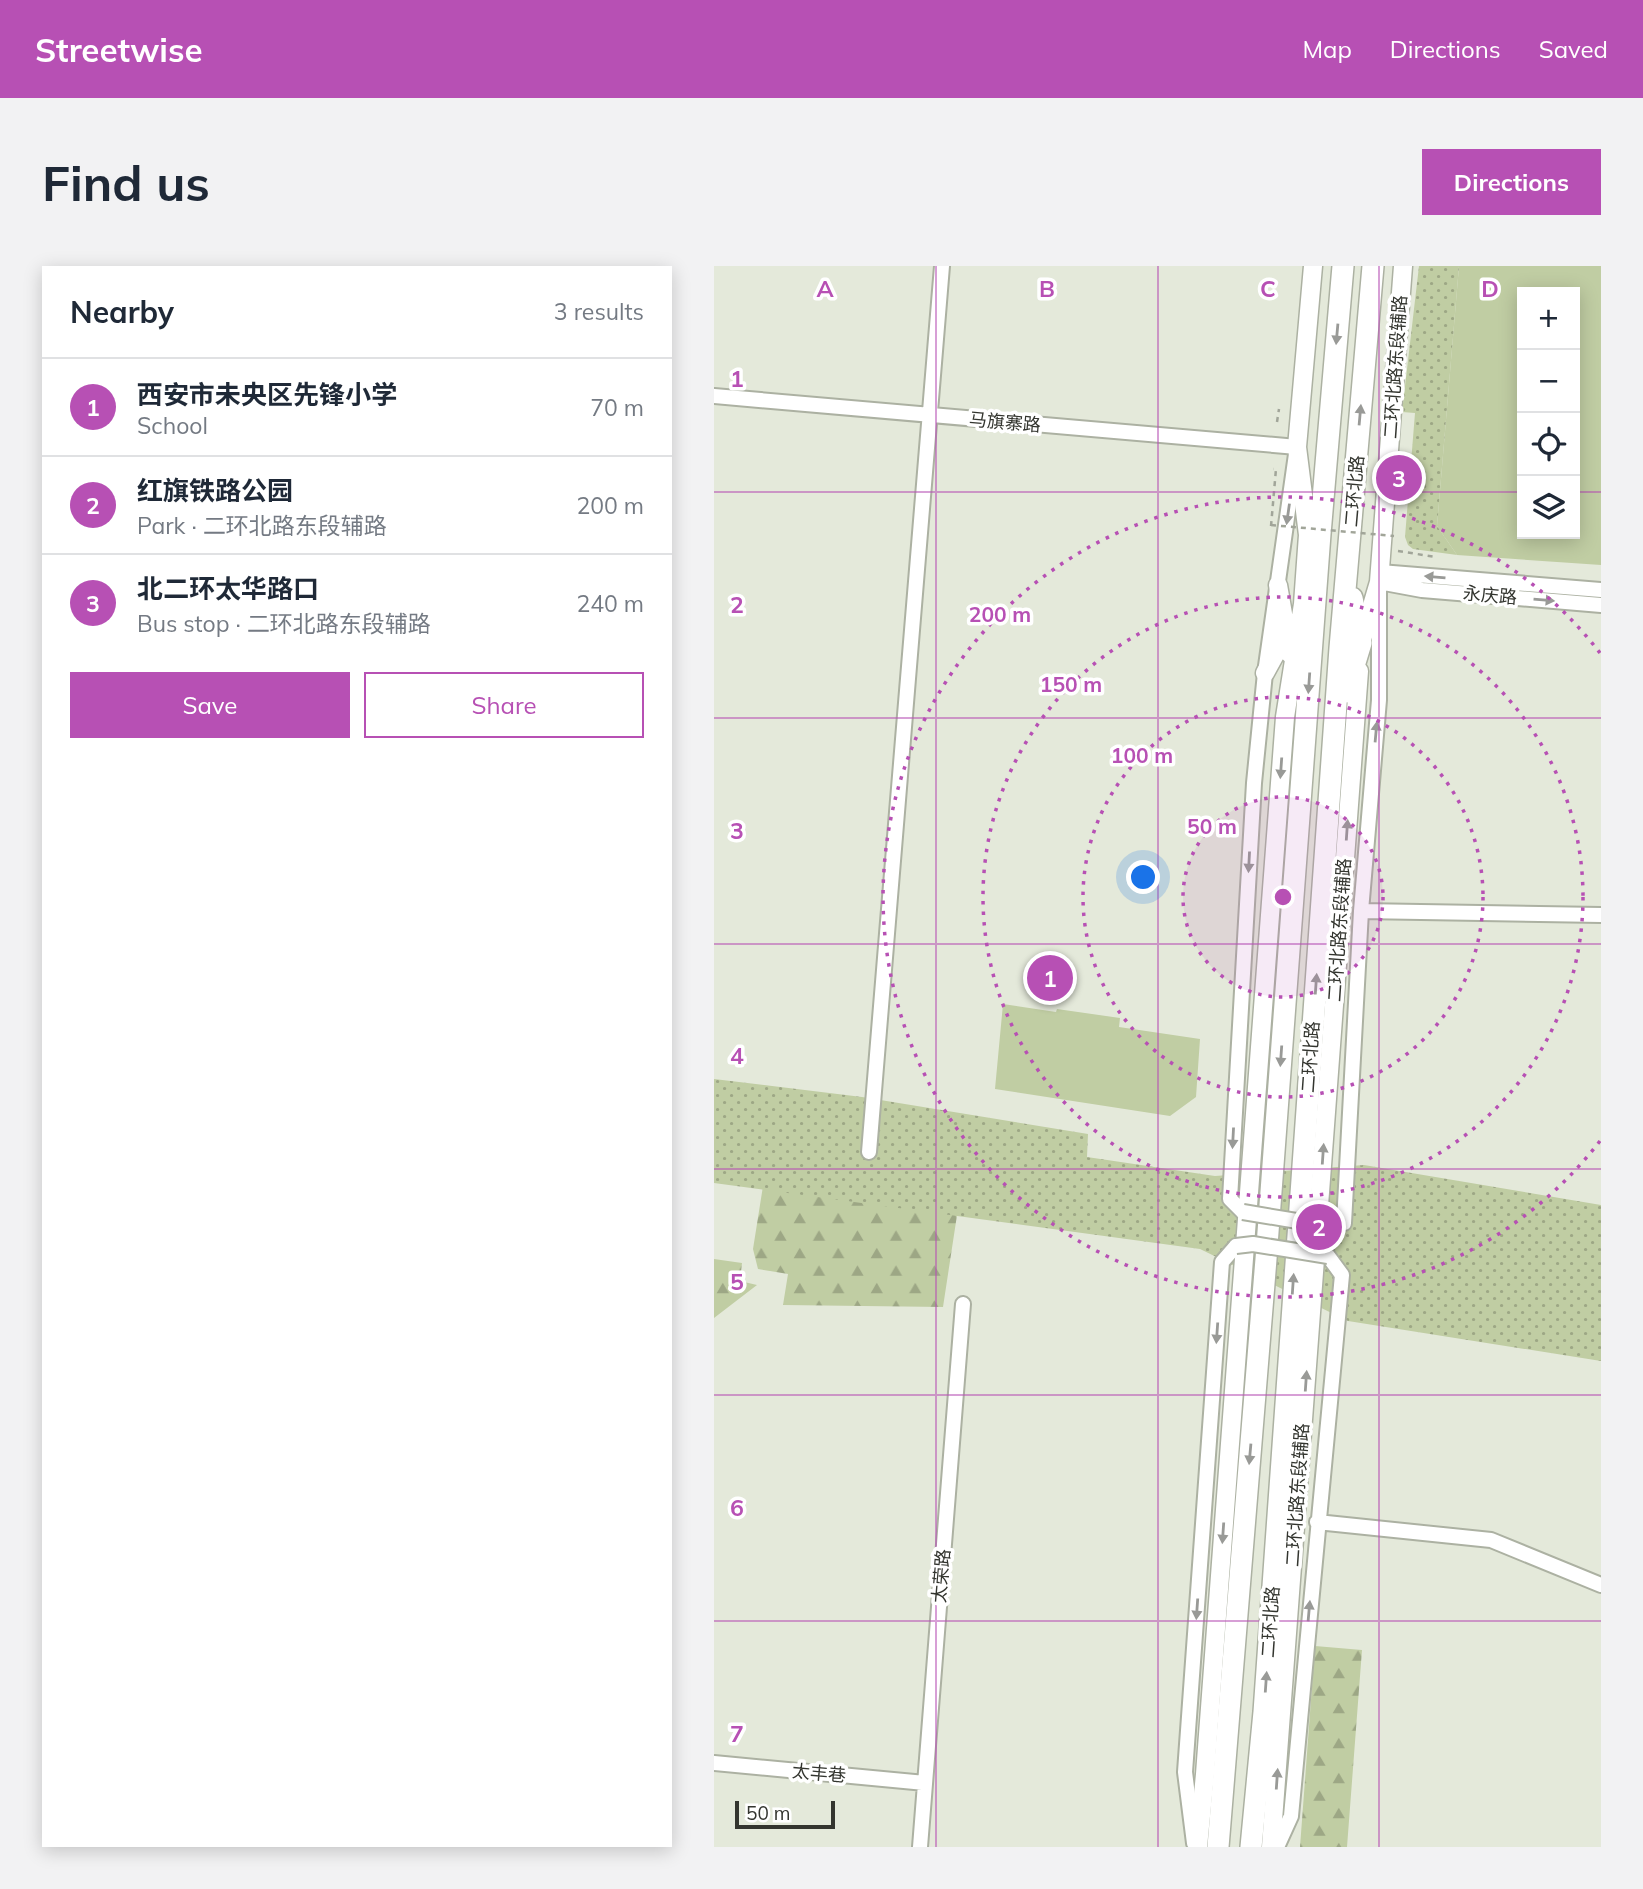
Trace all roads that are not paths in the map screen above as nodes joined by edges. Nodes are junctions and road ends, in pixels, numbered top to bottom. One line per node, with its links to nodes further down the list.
1 (942, 266): 7 (street)
2 (1313, 266): 8 (main road)
3 (1343, 266): 10 (highway, 二环北路, one-way to 10)
4 (1373, 266): 11 (highway, 二环北路, one-way to 4)
5 (1403, 266): 12 (main road, 二环北路东段辅路)
6 (714, 396): 7 (street, 马旗寨路)
7 (929, 415): 8 (street, 马旗寨路); 24 (street)
8 (1297, 447): 9 (main road); 13 (street, one-way to 13)
9 (1308, 535): 10 (highway); 15 (main road)
10 (1318, 569): 15 (highway); 32 (highway, 二环北路, one-way to 32)
11 (1347, 569): 18 (highway); 21 (highway, 二环北路)
12 (1379, 577): 14 (street, 永庆路, one-way to 12); 16 (street, 永庆路, one-way to 16); 18 (main road, 二环北路东段辅路); 22 (street, one-way to 12)
13 (1278, 584): 17 (main road); 20 (street)
14 (1601, 590)
15 (1303, 604): 17 (main road); 19 (main road)
16 (1601, 605)
17 (1286, 634): 19 (main road); 20 (main road)
18 (1361, 643): 21 (highway); 34 (main road, 二环北路东段辅路, one-way to 18)
19 (1292, 670): 31 (main road, one-way to 31)
20 (1265, 673): 22 (street, one-way to 22, bridge)
21 (1334, 731): 33 (highway, 二环北路, one-way to 21)
22 (1361, 911): 23 (street)
23 (1601, 915)
24 (869, 1152)
25 (963, 1304): 29 (street, 太荣路)
26 (1317, 1522): 27 (street); 31 (street, one-way to 31, bridge); 35 (street, one-way to 26)
27 (1601, 1585)
28 (714, 1763): 29 (street, 太丰巷)
29 (925, 1783): 30 (street, 太荣路)
30 (920, 1847)
31 (1196, 1847)
32 (1218, 1847)
33 (1251, 1847)
34 (1270, 1847)
35 (1277, 1847)

